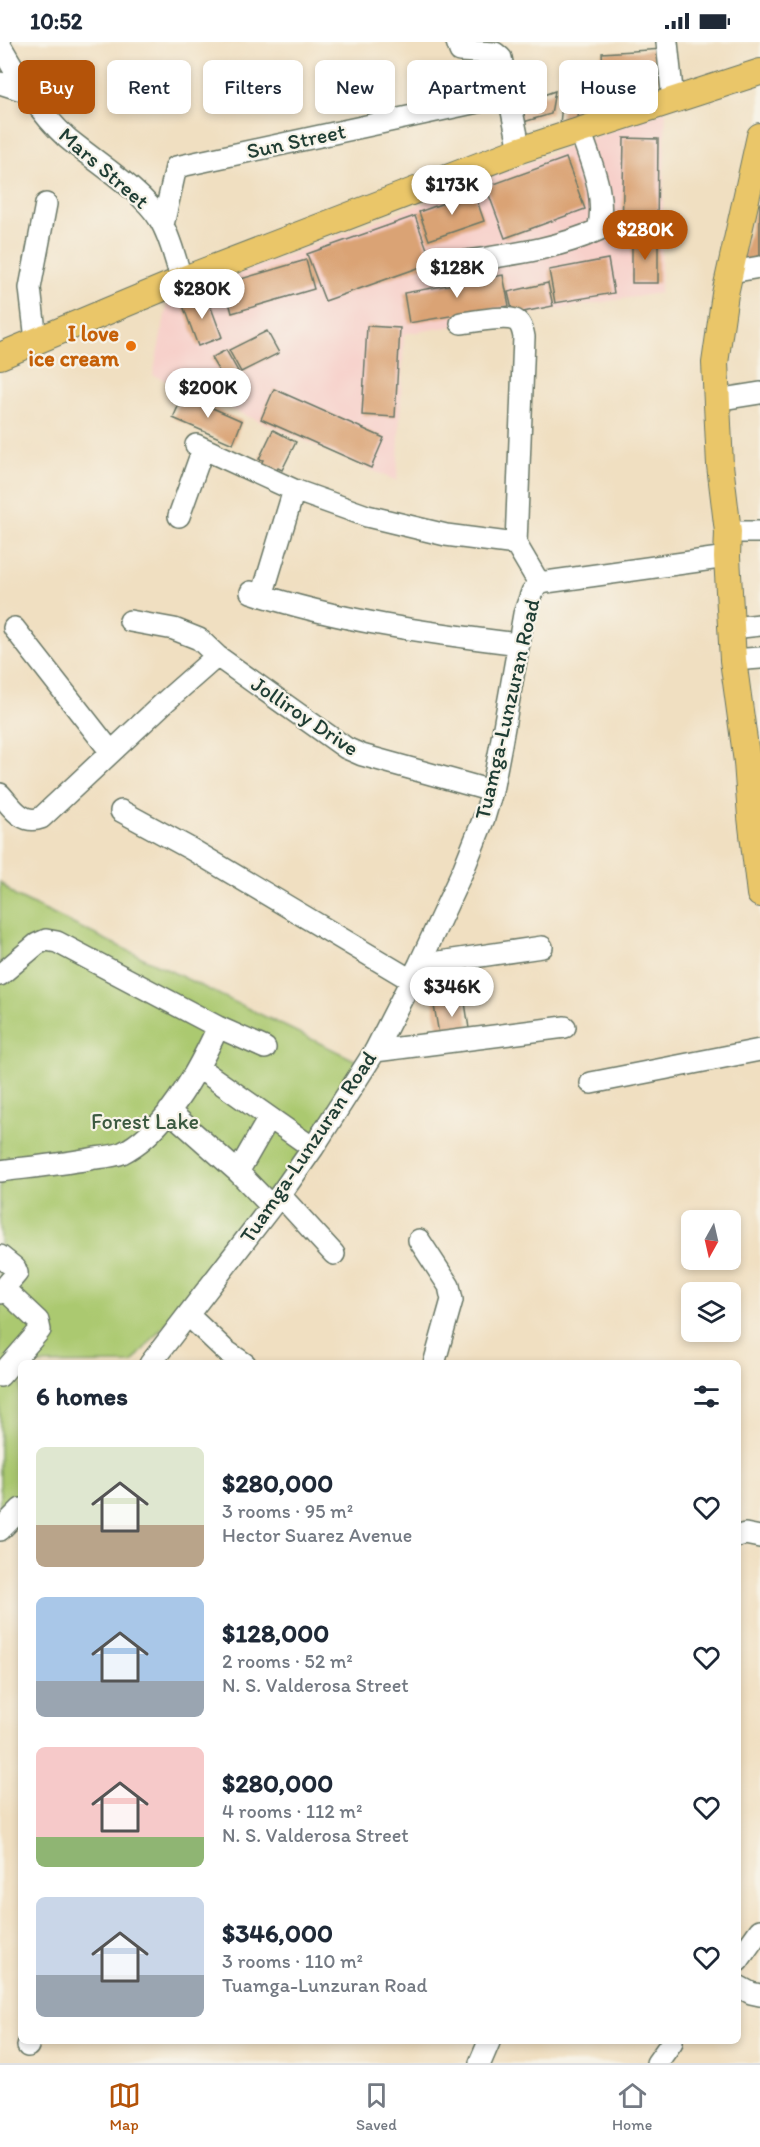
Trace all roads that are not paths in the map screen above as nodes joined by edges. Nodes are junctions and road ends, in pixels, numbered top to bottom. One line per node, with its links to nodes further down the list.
1 (457, 42): 4 (street)
2 (667, 42): 9 (street)
3 (0, 45): 6 (street, Mars Street)
4 (501, 60)
5 (760, 72): 9 (main road)
6 (18, 75)
7 (0, 83): 8 (street)
8 (18, 89)
9 (674, 100): 13 (main road)
10 (47, 114): 17 (street, Mars Street)
11 (422, 114): 17 (street, Sun Street)
12 (513, 114): 15 (street)
13 (580, 130): 15 (main road); 18 (street)
14 (760, 136): 20 (main road)
15 (520, 150): 21 (main road)
16 (46, 204): 23 (street)
17 (164, 228): 21 (street)
18 (460, 262)
19 (760, 267): 20 (street)
20 (731, 272): 26 (main road)
21 (182, 280): 23 (main road)
22 (461, 323): 30 (street)
23 (36, 340): 24 (main road)
24 (0, 356)
25 (760, 393): 26 (street)
26 (716, 400): 31 (main road)
27 (294, 490): 28 (street); 30 (street); 37 (street)
28 (178, 516)
29 (760, 532): 31 (street, Tuamga-Lunzuran Road)
30 (516, 544): 32 (street)
31 (728, 544): 32 (street, Tuamga-Lunzuran Road); 36 (main road)
32 (539, 583): 37 (street, Tuamga-Lunzuran Road)
33 (130, 621): 38 (street, Jolliroy Drive)
34 (760, 625): 36 (street)
35 (14, 628): 41 (street)
36 (732, 628): 40 (main road)
37 (519, 644): 43 (street, Tuamga-Lunzuran Road)
38 (217, 656): 41 (street); 43 (street, Jolliroy Drive)
39 (760, 658): 40 (street)
40 (733, 660): 42 (main road)
41 (111, 752): 44 (street)
42 (754, 787): 46 (main road)
43 (492, 791): 48 (street, Tuamga-Lunzuran Road)
44 (0, 795)
45 (121, 812): 48 (street)
46 (760, 894)
47 (542, 947): 48 (street)
48 (415, 972): 54 (street, Tuamga-Lunzuran Road)
49 (0, 975): 51 (street)
50 (565, 1027): 54 (street)
51 (218, 1028): 52 (street); 55 (street)
52 (265, 1048)
53 (760, 1050): 56 (street)
54 (375, 1051): 59 (street, Tuamga-Lunzuran Road)
55 (199, 1068): 57 (street); 58 (street)
56 (591, 1083)
57 (169, 1112): 60 (street); 61 (street)
58 (269, 1118): 59 (street); 61 (street)
59 (313, 1148): 62 (street, Tuamga-Lunzuran Road)
60 (0, 1171)
61 (238, 1172): 62 (street)
62 (276, 1201): 64 (street); 67 (street, Tuamga-Lunzuran Road)
63 (419, 1240): 70 (street)
64 (334, 1254)
65 (0, 1256): 66 (street)
66 (2, 1291): 71 (street)
67 (188, 1315): 68 (street, Tuamga-Lunzuran Road); 69 (street)
68 (153, 1360)
69 (239, 1360)
70 (435, 1360)
71 (0, 1377)
72 (741, 1535): 73 (street)
73 (760, 1537)
74 (760, 1931): 75 (street)
75 (741, 1957)
76 (741, 1988): 77 (street)
77 (760, 1995)
78 (488, 2044): 79 (street)
79 (480, 2063)

